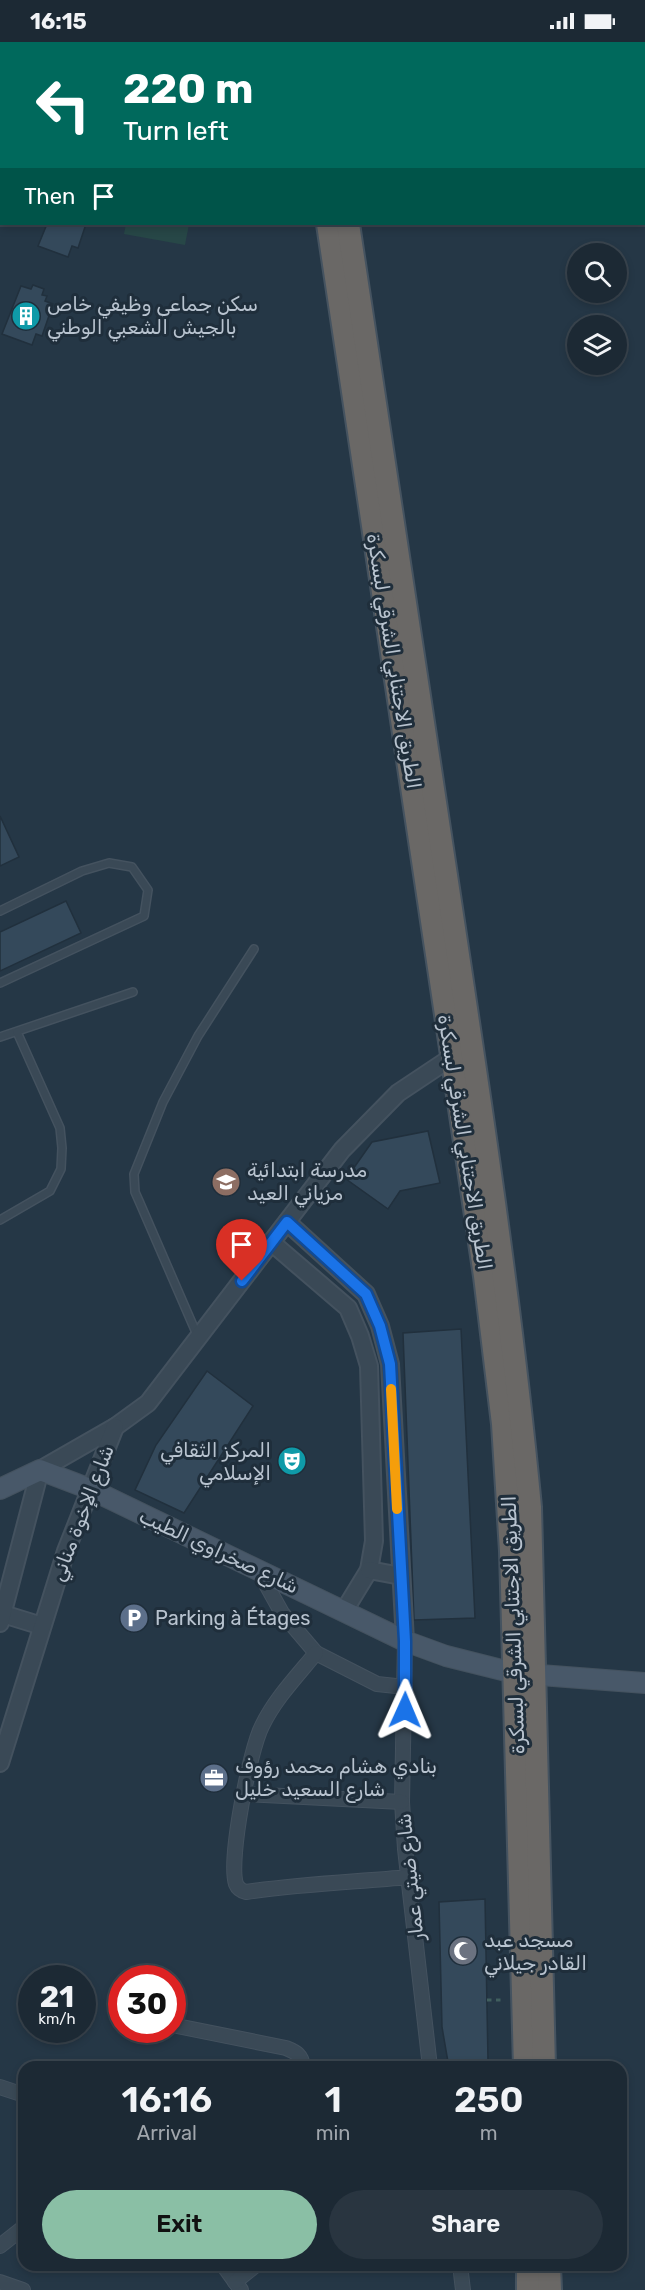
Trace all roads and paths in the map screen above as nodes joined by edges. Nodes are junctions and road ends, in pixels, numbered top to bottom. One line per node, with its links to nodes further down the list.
1 (328, 225): 9 (highway, الطريق الاجتنابي الشرقي لبسكرة)
2 (348, 225): 28 (highway, الطريق الاجتنابي الشرقي لبسكرة)
3 (0, 911): 5 (lane)
4 (254, 949): 13 (lane)
5 (0, 983)
6 (133, 992): 7 (lane)
7 (17, 1032): 8 (lane); 10 (lane)
8 (0, 1037)
9 (452, 1058): 11 (street); 28 (highway, الطريق الاجتنابي الشرقي لبسكرة)
10 (0, 1220)
11 (287, 1222): 12 (street); 14 (street, شارع ضيتي عمار)
12 (271, 1242): 13 (street); 15 (street)
13 (198, 1338): 16 (street)
14 (390, 1364): 15 (street); 22 (street, شارع ضيتي عمار)
15 (369, 1366): 21 (street)
16 (115, 1427): 17 (street, شارع الإخوة مناني); 19 (street, شارع الإخوة مناني)
17 (40, 1470): 18 (main road); 19 (main road, شارع صخراوي الطيب); 24 (street)
18 (0, 1489)
19 (90, 1490): 20 (main road, شارع صخراوي الطيب); 25 (street, شارع الإخوة مناني)
20 (257, 1568): 23 (main road, شارع صخراوي الطيب); 27 (street)
21 (369, 1569): 22 (street); 23 (street)
22 (401, 1576): 26 (street, شارع ضيتي عمار)
23 (344, 1611): 26 (main road, شارع صخراوي الطيب)
24 (1, 1618): 25 (street)
25 (42, 1626): 31 (street, شارع الإخوة مناني)
26 (405, 1641): 28 (main road, شارع صخراوي الطيب); 30 (street, شارع ضيتي عمار)
27 (316, 1653): 30 (street); 32 (street)
28 (524, 1675): 29 (main road, شارع صخراوي الطيب); 40 (highway, الطريق الاجتنابي الشرقي لبسكرة); 41 (highway, الطريق الاجتنابي الشرقي لبسكرة)
29 (645, 1683)
30 (405, 1688): 33 (street, شارع ضيتي عمار)
31 (0, 1763)
32 (244, 1794): 33 (street); 34 (street)
33 (402, 1802): 34 (street, شارع ضيتي عمار)
34 (409, 1877): 39 (street, شارع ضيتي عمار)
35 (487, 2000): 36 (path)
36 (509, 2000)
37 (186, 2028): 38 (street)
38 (302, 2061)
39 (429, 2061)
40 (525, 2061)
41 (544, 2061)
42 (0, 2087): 43 (street)
43 (18, 2094)
44 (18, 2232): 45 (street)
45 (0, 2246)
46 (227, 2271): 52 (street)
47 (251, 2271): 52 (street)
48 (461, 2271): 54 (street)
49 (528, 2271): 55 (highway)
50 (549, 2271): 56 (highway)
51 (0, 2282): 53 (street)
52 (238, 2286)
53 (23, 2290)
54 (463, 2290)
55 (528, 2290)
56 (550, 2290)

